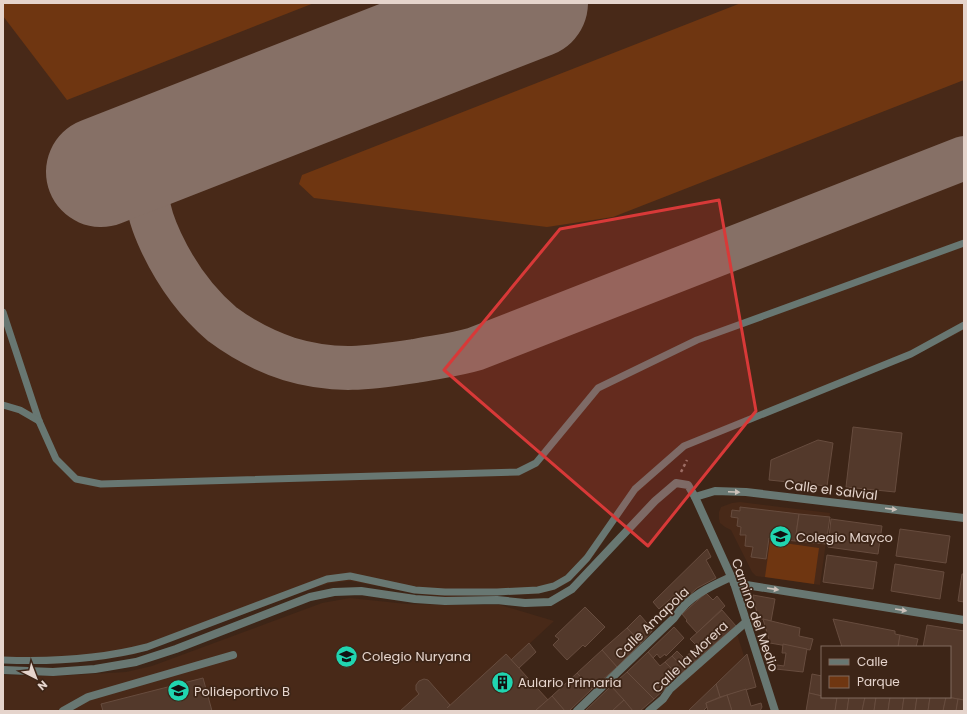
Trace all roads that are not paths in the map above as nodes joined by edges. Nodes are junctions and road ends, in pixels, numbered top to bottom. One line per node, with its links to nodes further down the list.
1 (964, 243): 5 (lane)
2 (3, 312): 5 (lane)
3 (964, 325): 12 (lane)
4 (3, 405): 5 (lane)
5 (39, 421)
6 (695, 497): 7 (street, Calle el Salvial, one-way to 7); 8 (street, Camino del Medio); 13 (street, Camino del Medio)
7 (964, 518)
8 (733, 580): 9 (street, one-way to 9); 10 (street, Camino del Medio); 16 (street, Calle Amapola)
9 (964, 620)
10 (746, 622): 14 (street, Camino del Medio); 17 (street, Calle la Morera)
11 (233, 655): 15 (street)
12 (3, 660)
13 (3, 670)
14 (774, 710)
15 (63, 711)
16 (577, 711)
17 (650, 711)

